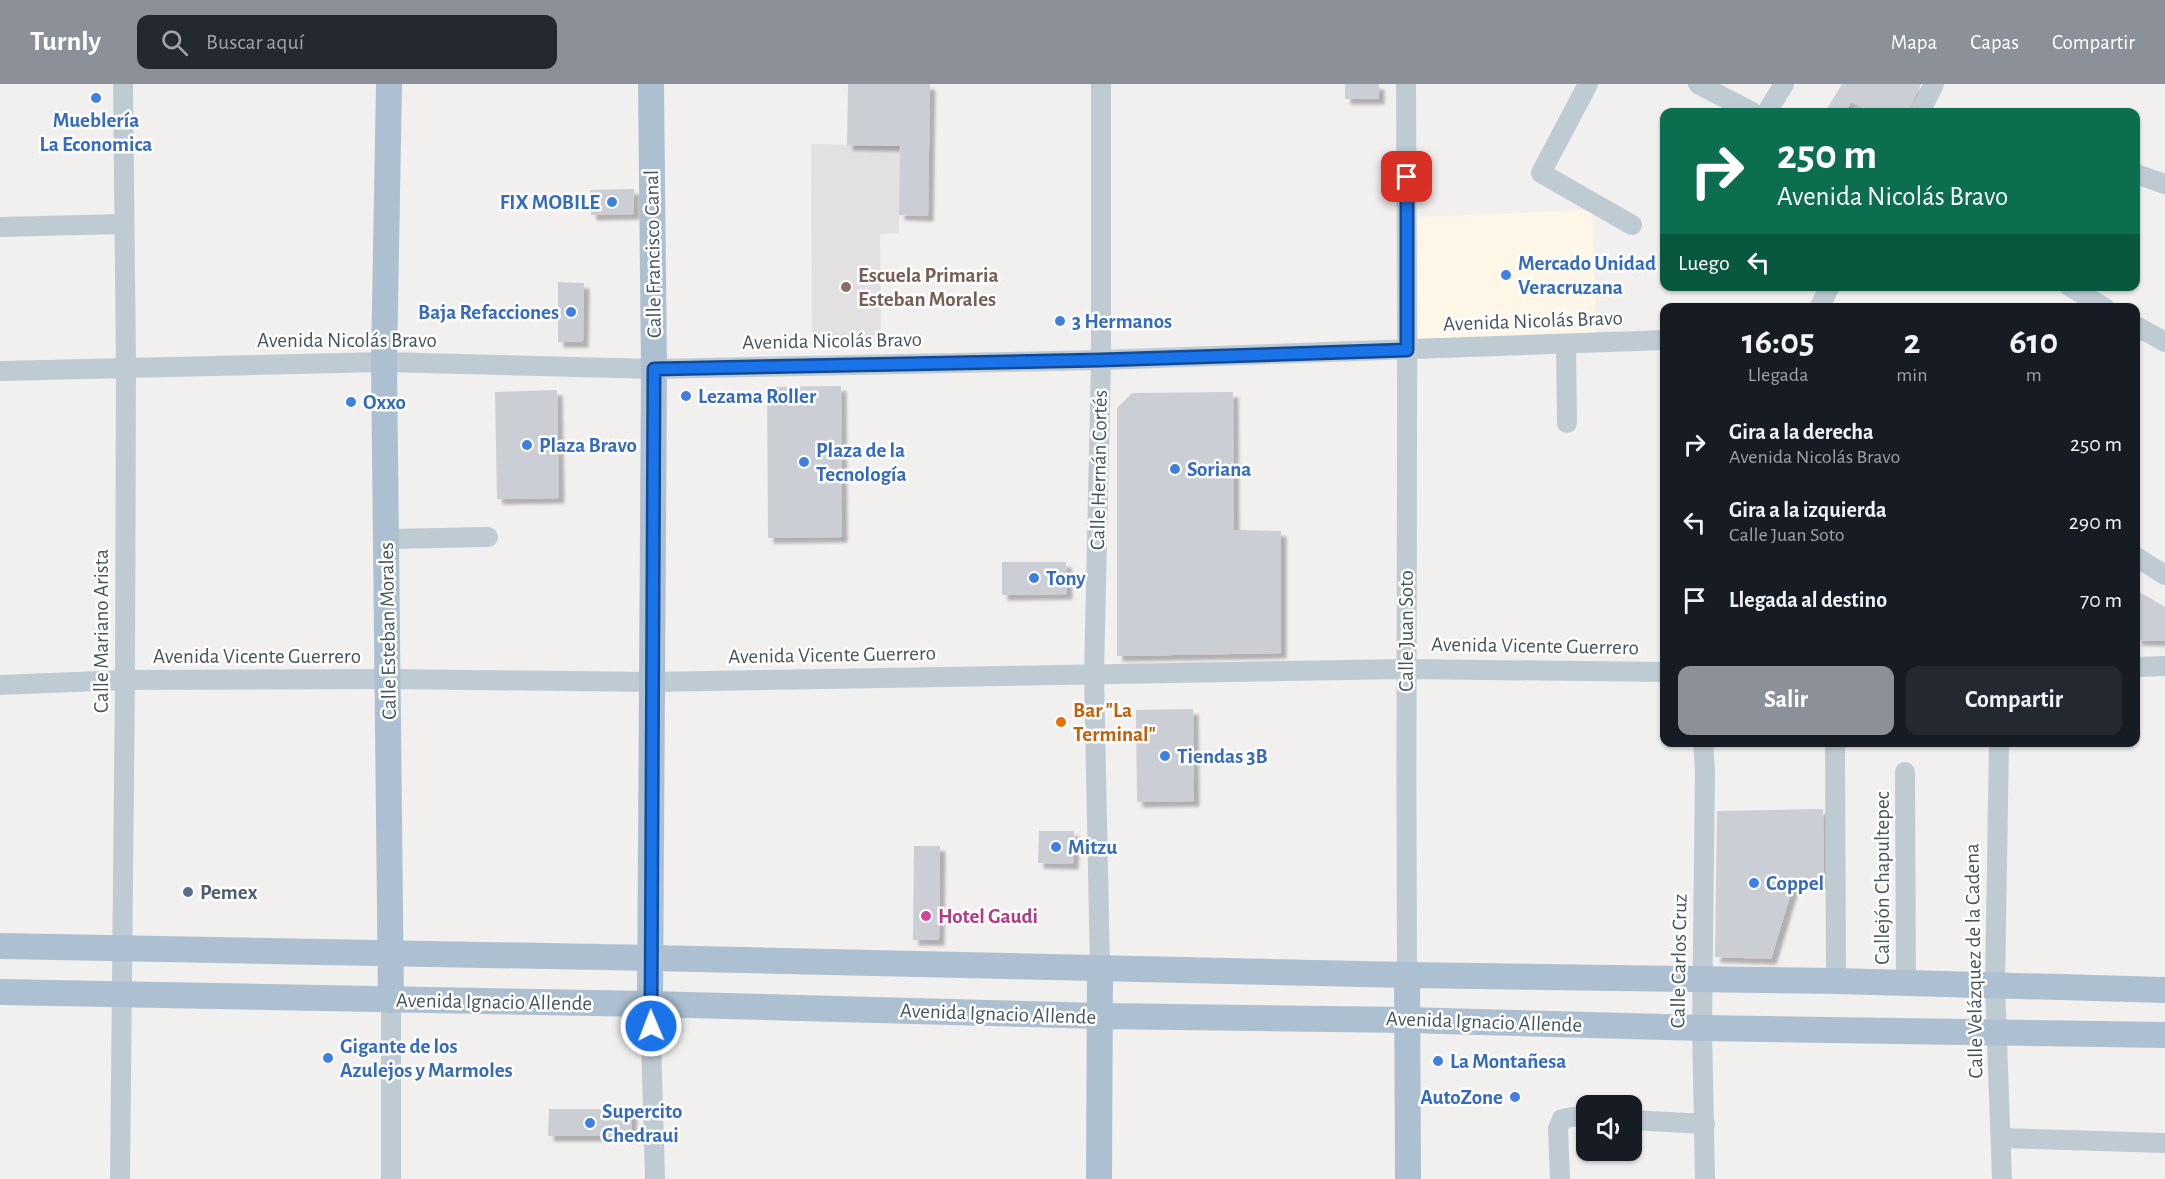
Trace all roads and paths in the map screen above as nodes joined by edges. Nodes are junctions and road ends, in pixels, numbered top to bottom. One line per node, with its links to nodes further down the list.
1 (123, 84): 15 (street, Calle Mariano Arista)
2 (389, 84): 26 (main road, Calle Esteban Morales)
3 (651, 84): 28 (main road, Calle Francisco Canal)
4 (1101, 84): 25 (street, Calle Hernán Cortés)
5 (1406, 84): 24 (street, Calle Juan Soto)
6 (1588, 84): 16 (street)
7 (1698, 84): 10 (street)
8 (1784, 84): 11 (street)
9 (1934, 84): 12 (street)
10 (1744, 108)
11 (1769, 108)
12 (1922, 108)
13 (2140, 175): 14 (street)
14 (2165, 184)
15 (123, 224): 17 (street); 27 (street, Calle Mariano Arista)
16 (1632, 225)
17 (0, 227)
18 (2076, 291): 19 (street)
19 (2097, 303)
20 (2140, 328): 22 (street)
21 (1660, 340): 23 (street, Avenida Nicolás Bravo)
22 (2165, 342)
23 (1566, 344): 24 (street, Avenida Nicolás Bravo); 30 (street)
24 (1407, 350): 25 (street, Avenida Nicolás Bravo); 37 (street, Calle Juan Soto)
25 (1101, 360): 28 (street, Avenida Nicolás Bravo); 39 (street, Calle Hernán Cortés)
26 (384, 363): 27 (street, Avenida Nicolás Bravo); 28 (street, Avenida Nicolás Bravo); 32 (main road, Calle Esteban Morales)
27 (126, 367): 29 (street, Avenida Nicolás Bravo); 41 (street, Calle Mariano Arista)
28 (654, 369): 42 (main road, Calle Francisco Canal)
29 (0, 370)
30 (1567, 423)
31 (488, 537): 32 (street)
32 (387, 539): 40 (main road, Calle Esteban Morales)
33 (2140, 559): 34 (street)
34 (2165, 575)
35 (2165, 666): 36 (street)
36 (2140, 667)
37 (1405, 669): 38 (street, Avenida Vicente Guerrero); 39 (street, Avenida Vicente Guerrero); 53 (street, Calle Juan Soto)
38 (1660, 672)
39 (1094, 675): 42 (street, Avenida Vicente Guerrero); 52 (street, Calle Hernán Cortés)
40 (388, 679): 41 (street, Avenida Vicente Guerrero); 42 (street, Avenida Vicente Guerrero); 50 (main road, Calle Esteban Morales)
41 (125, 680): 43 (street, Avenida Vicente Guerrero); 49 (street, Calle Mariano Arista)
42 (651, 682): 51 (main road, Calle Francisco Canal)
43 (0, 685)
44 (1703, 747): 54 (street, Calle Carlos Cruz)
45 (1835, 747): 55 (street)
46 (1999, 747): 57 (street, Calle Velázquez de la Cadena)
47 (1905, 772): 56 (street, Callejón Chapultepec)
48 (0, 946): 49 (main road, Avenida Ignacio Allende)
49 (122, 948): 50 (main road, Avenida Ignacio Allende); 60 (street, Calle Mariano Arista)
50 (392, 954): 51 (main road, Avenida Ignacio Allende); 61 (main road, Calle Esteban Morales)
51 (652, 958): 52 (main road, Avenida Ignacio Allende); 62 (main road, Calle Francisco Canal)
52 (1100, 968): 53 (main road, Avenida Ignacio Allende); 63 (main road, Calle Hernán Cortés)
53 (1407, 975): 54 (main road, Avenida Ignacio Allende); 64 (main road, Calle Juan Soto)
54 (1703, 981): 55 (main road, Avenida Ignacio Allende); 65 (street, Calle Carlos Cruz)
55 (1836, 981): 56 (main road, Avenida Ignacio Allende)
56 (1906, 983): 57 (main road, Avenida Ignacio Allende)
57 (1995, 986): 58 (main road, Avenida Ignacio Allende); 66 (street, Calle Velázquez de la Cadena)
58 (2165, 990)
59 (0, 992): 60 (main road, Avenida Ignacio Allende)
60 (123, 995): 61 (main road, Avenida Ignacio Allende); 73 (street, Calle Mariano Arista)
61 (391, 1000): 62 (main road, Avenida Ignacio Allende); 74 (street, Calle Esteban Morales)
62 (650, 1004): 63 (main road, Avenida Ignacio Allende); 75 (street, Calle Francisco Canal)
63 (1101, 1016): 64 (main road, Avenida Ignacio Allende); 76 (main road, Calle Hernán Cortés)
64 (1407, 1020): 65 (main road, Avenida Ignacio Allende); 77 (main road, Calle Juan Soto)
65 (1702, 1028): 66 (main road, Avenida Ignacio Allende); 70 (street, Calle Carlos Cruz)
66 (1996, 1032): 67 (main road, Avenida Ignacio Allende); 71 (street, Calle Velázquez de la Cadena)
67 (2165, 1035)
68 (1576, 1117): 78 (street)
69 (1642, 1121): 70 (street)
70 (1705, 1124): 79 (street, Calle Carlos Cruz)
71 (2002, 1138): 72 (street); 80 (street, Calle Velázquez de la Cadena)
72 (2165, 1143)
73 (120, 1179)
74 (391, 1179)
75 (655, 1179)
76 (1099, 1179)
77 (1408, 1179)
78 (1560, 1179)
79 (1705, 1179)
80 (2002, 1179)

